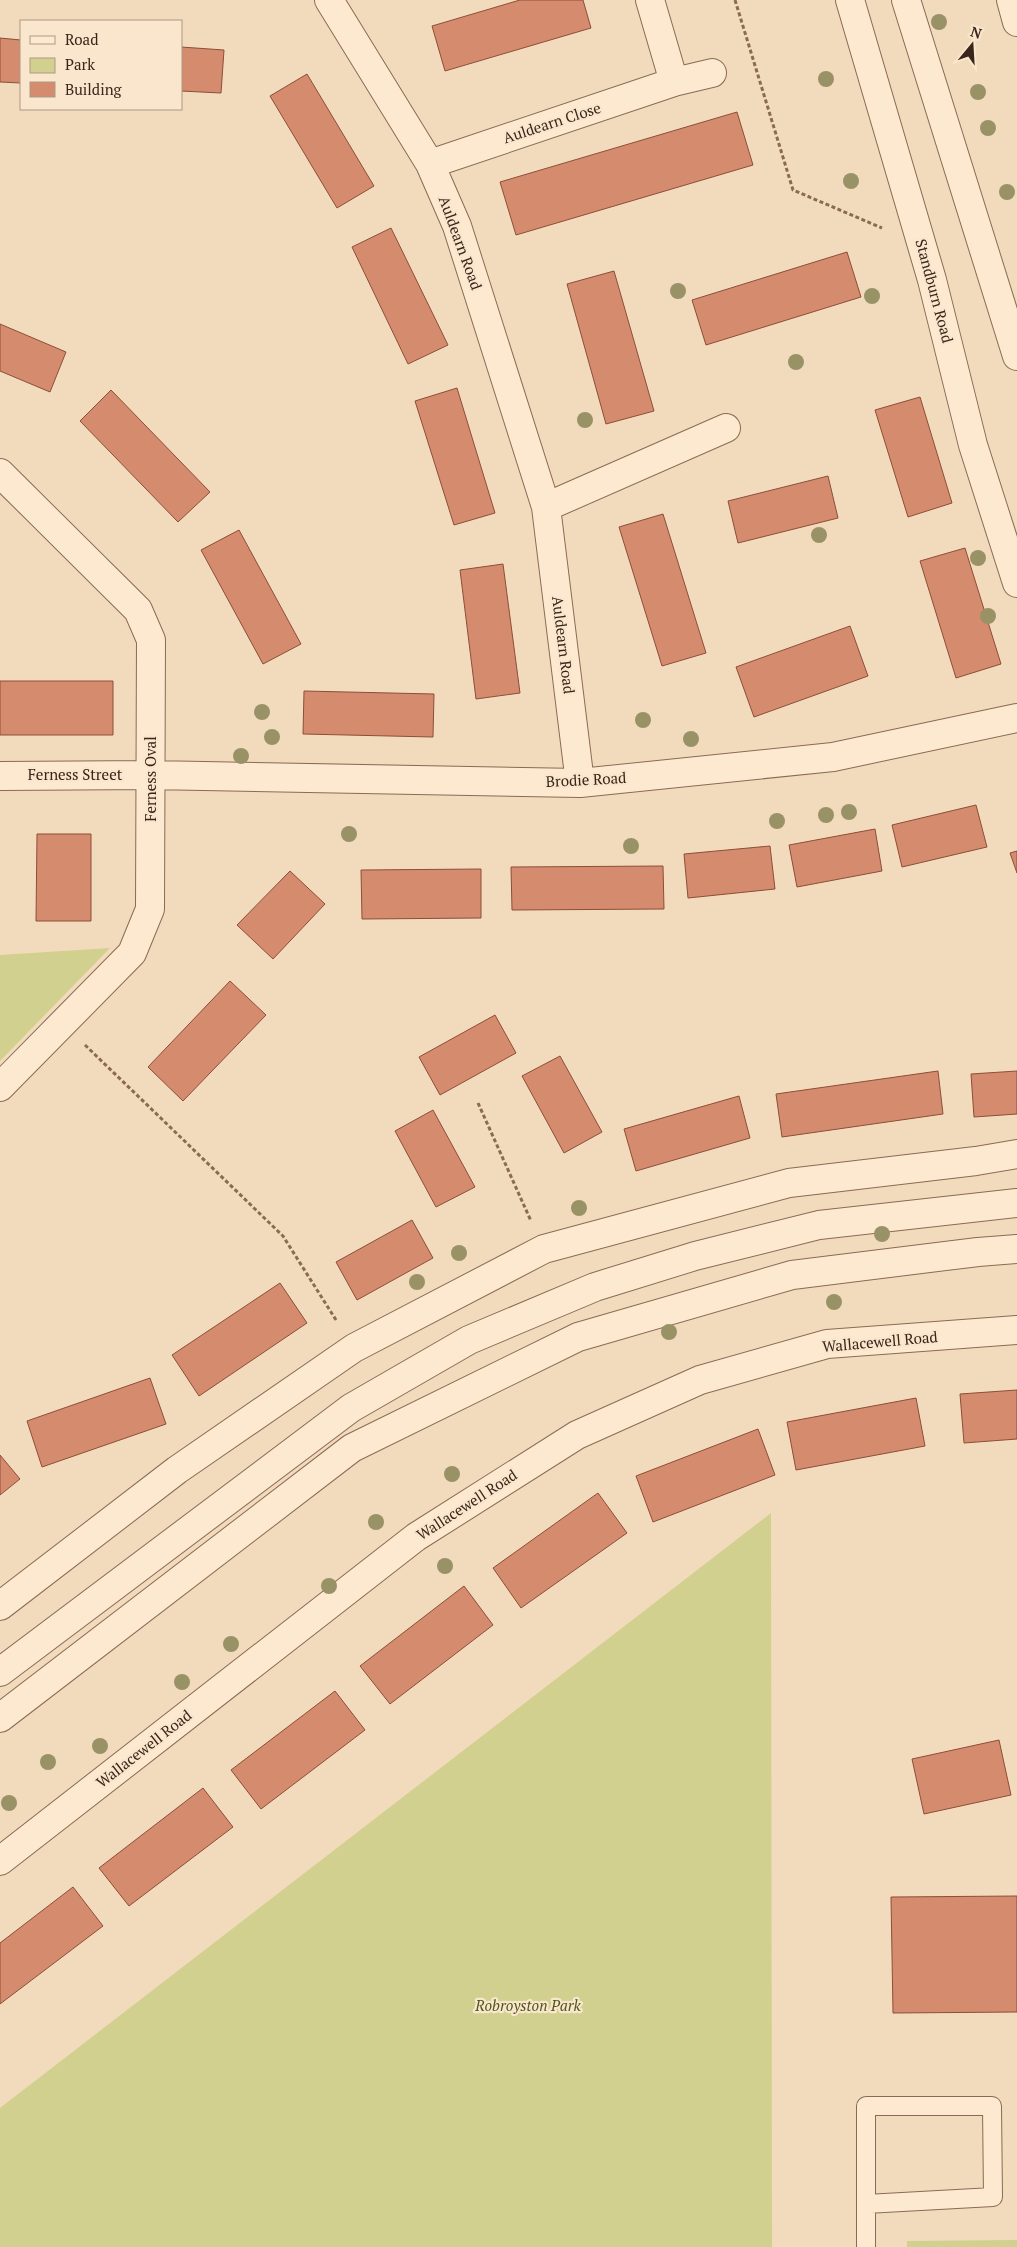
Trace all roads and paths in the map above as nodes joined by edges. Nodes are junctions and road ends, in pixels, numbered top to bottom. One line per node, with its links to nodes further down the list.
1 (329, 0): 10 (street, Auldearn Road)
2 (650, 0): 9 (street)
3 (735, 0): 11 (path)
4 (850, 0): 11 (street, Standburn Road)
5 (906, 0): 12 (street)
6 (1011, 0): 7 (street)
7 (1017, 22)
8 (712, 73): 9 (street, Auldearn Close)
9 (674, 82): 10 (street, Auldearn Close)
10 (430, 164): 15 (street, Auldearn Road)
11 (922, 245): 16 (street, Standburn Road)
12 (1017, 356)
13 (726, 428): 15 (street)
14 (0, 473): 18 (street, Ferness Oval)
15 (546, 507): 20 (street, Auldearn Road)
16 (1017, 583)
17 (1017, 718): 20 (street, Brodie Road)
18 (151, 775): 19 (street, Ferness Street); 20 (street, Brodie Road); 21 (street, Ferness Oval)
19 (0, 776)
20 (580, 783)
21 (63, 1024): 22 (street, Ferness Oval); 29 (path)
22 (0, 1087)
23 (478, 1103): 26 (path)
24 (1017, 1154): 26 (street)
25 (1017, 1203): 31 (street)
26 (544, 1248): 29 (street)
27 (1017, 1249): 32 (street)
28 (1017, 1330): 33 (street, Wallacewell Road)
29 (354, 1348): 30 (street)
30 (0, 1606)
31 (0, 1672)
32 (0, 1718)
33 (0, 1861)
34 (866, 2204): 34 (lane); 35 (lane)
35 (866, 2247)

